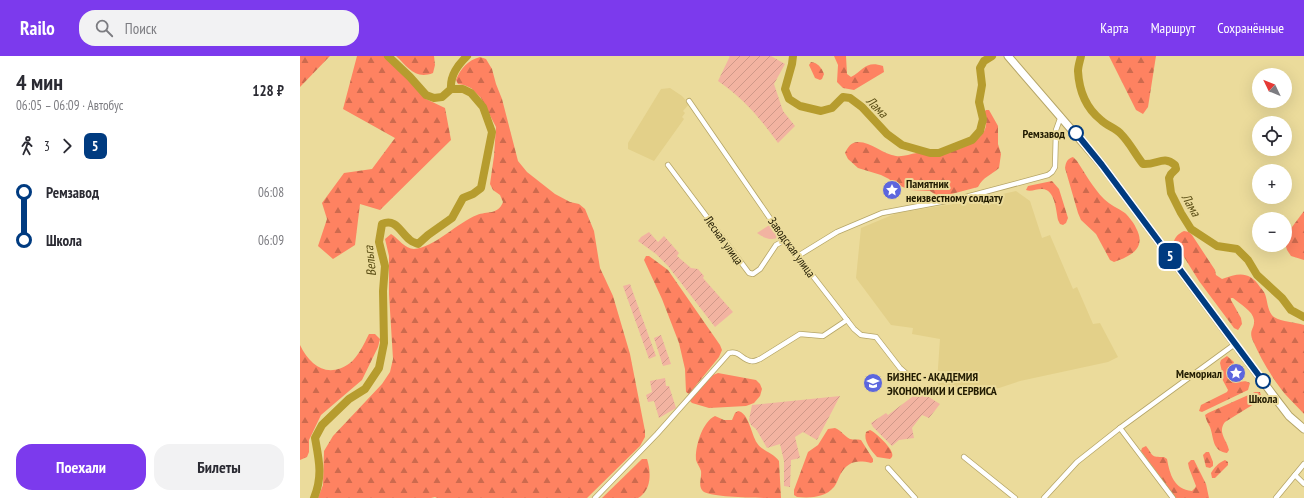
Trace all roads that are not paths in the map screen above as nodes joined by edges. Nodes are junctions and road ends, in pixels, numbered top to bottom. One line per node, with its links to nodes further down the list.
1 (1008, 56): 3 (main road)
2 (689, 101): 5 (street, Заводская улица)
3 (1061, 116): 6 (street); 8 (main road)
4 (668, 165): 5 (street, Лесная улица)
5 (785, 240): 6 (street, Заводская улица)
6 (798, 256): 7 (street, Заводская улица)
7 (846, 320): 9 (street, Заводская улица); 17 (street)
8 (1235, 344): 10 (street); 11 (main road)
9 (909, 376)
10 (1120, 428): 20 (street); 21 (street)
11 (1304, 430)
12 (964, 457): 19 (street)
13 (1304, 464): 15 (street)
14 (888, 468): 18 (street)
15 (1296, 475): 16 (street); 22 (street)
16 (1304, 484)
17 (595, 498)
18 (915, 498)
19 (1015, 498)
20 (1044, 498)
21 (1173, 498)
22 (1276, 498)

